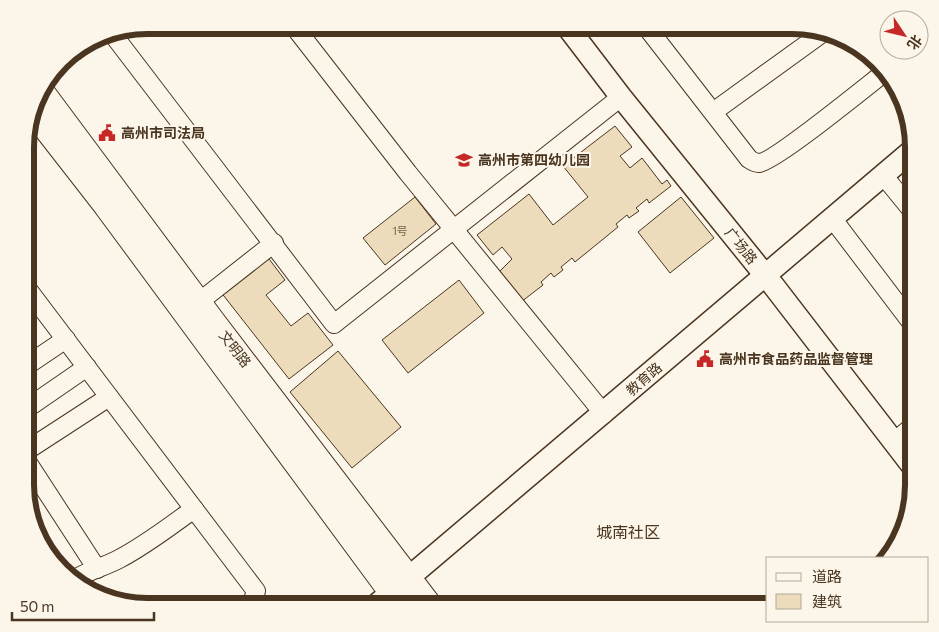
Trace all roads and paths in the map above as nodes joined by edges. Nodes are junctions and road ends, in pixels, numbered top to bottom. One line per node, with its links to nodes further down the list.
1 (300, 34): 15 (street)
2 (573, 34): 8 (street, 广场路)
3 (652, 34): 9 (street)
4 (817, 37): 9 (street)
5 (116, 38): 16 (street)
6 (880, 76): 9 (street)
7 (45, 96): 19 (main road, 文明路)
8 (621, 98): 15 (street); 17 (street, 广场路)
9 (713, 112)
10 (38, 118): 35 (main road, 文明路)
11 (905, 157): 12 (street, 教育路)
12 (883, 175): 13 (street); 14 (street, 教育路)
13 (905, 202)
14 (832, 218): 17 (street, 教育路); 20 (street)
15 (454, 229): 16 (street); 26 (street)
16 (274, 243): 19 (street)
17 (765, 276): 26 (street, 教育路); 28 (street, 广场路)
18 (34, 298): 21 (street)
19 (199, 302): 35 (main road, 文明路)
20 (905, 314)
21 (66, 340): 22 (street); 23 (street)
22 (34, 361)
23 (87, 367): 24 (street); 25 (street)
24 (109, 397): 29 (street); 32 (street)
25 (34, 403)
26 (604, 414): 35 (street, 教育路)
27 (905, 433): 28 (street)
28 (894, 442): 30 (street, 广场路)
29 (34, 446)
30 (905, 456)
31 (34, 472): 33 (street)
32 (194, 509): 33 (street); 36 (street)
33 (97, 569): 34 (street)
34 (81, 576)
35 (394, 596)
36 (254, 598)

